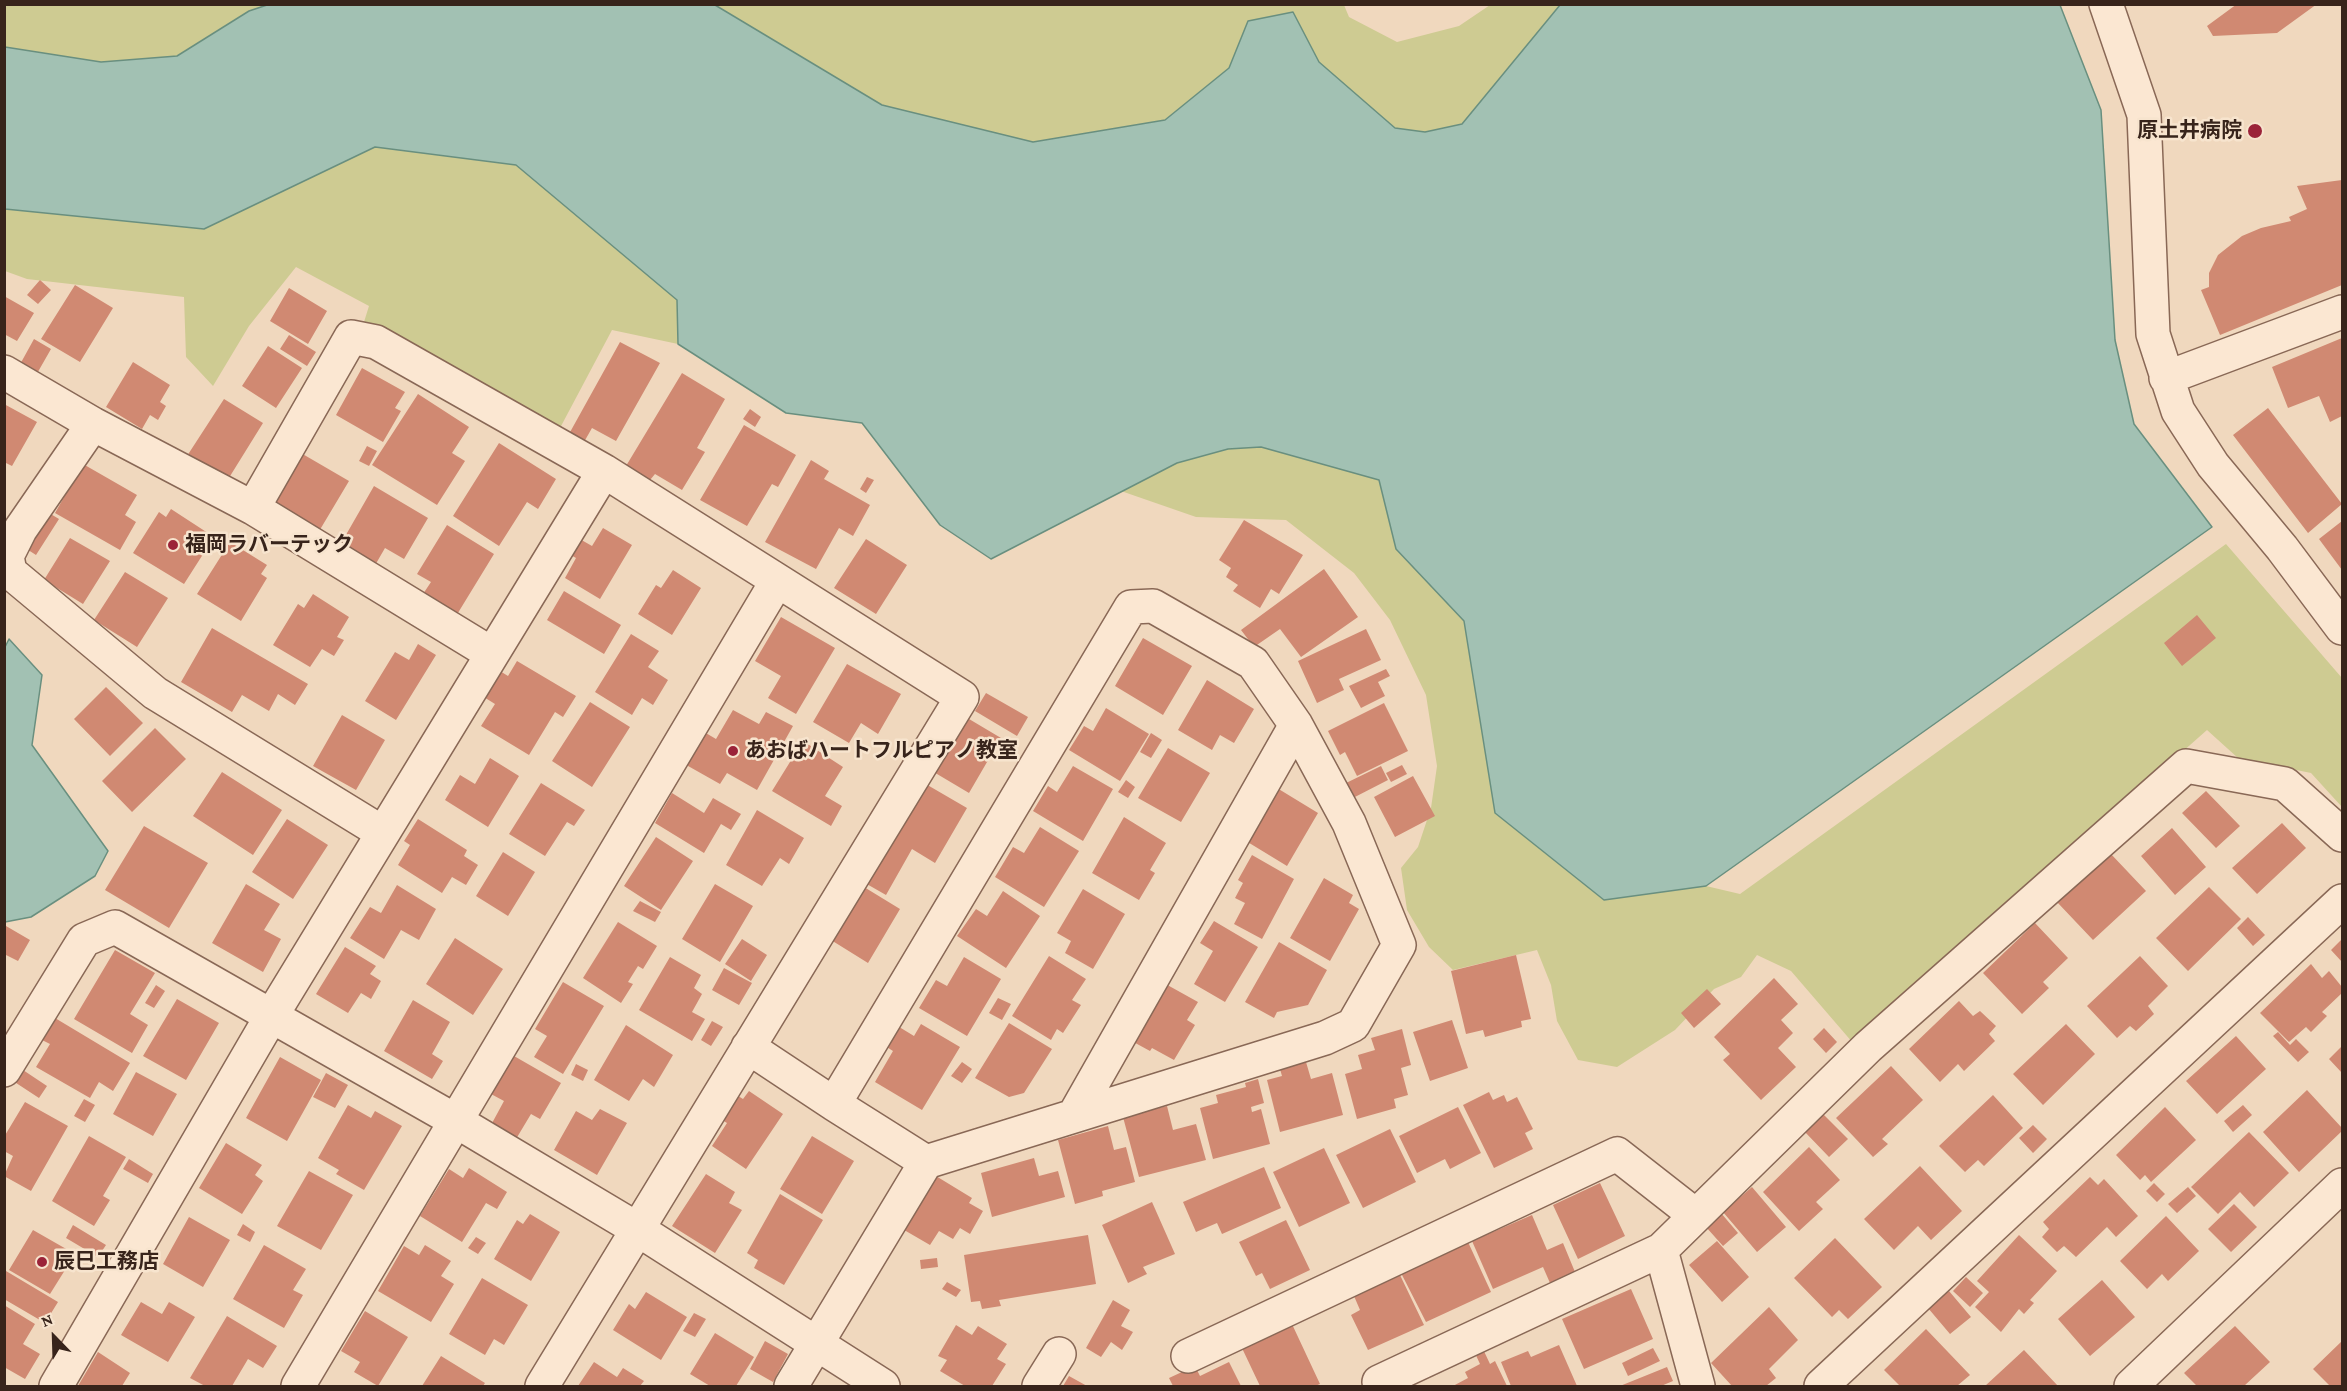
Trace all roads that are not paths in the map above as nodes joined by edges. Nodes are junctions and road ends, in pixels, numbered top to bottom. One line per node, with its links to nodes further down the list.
1 (2106, 4): 4 (street)
2 (2343, 312): 4 (street)
3 (4, 372): 5 (street)
4 (2166, 378): 9 (street)
5 (93, 424): 7 (street); 12 (street)
6 (604, 471): 7 (street); 8 (street); 10 (street)
7 (253, 508): 10 (street)
8 (777, 581): 16 (street); 20 (street)
9 (2343, 628)
10 (492, 654): 12 (street)
11 (1296, 725): 18 (street); 19 (street); 19 (street)
12 (383, 833): 15 (street)
13 (2343, 835): 23 (street)
14 (2343, 901): 37 (street)
15 (272, 1015): 17 (street); 20 (street); 30 (street)
16 (748, 1047): 18 (street); 24 (street)
17 (4, 1070)
18 (834, 1104): 21 (street)
19 (1076, 1114): 21 (street)
20 (456, 1121): 24 (street); 31 (street)
21 (926, 1162): 26 (street)
22 (2343, 1185): 38 (street)
23 (1695, 1215): 25 (street); 28 (street)
24 (637, 1229): 26 (street); 32 (street)
25 (1661, 1250): 29 (street); 36 (street)
26 (816, 1344): 33 (street); 34 (street)
27 (1059, 1354): 35 (street)
28 (1188, 1356)
29 (1379, 1382)
30 (56, 1386)
31 (298, 1386)
32 (542, 1386)
33 (791, 1386)
34 (883, 1386)
35 (1039, 1386)
36 (1698, 1386)
37 (1821, 1386)
38 (2131, 1386)

